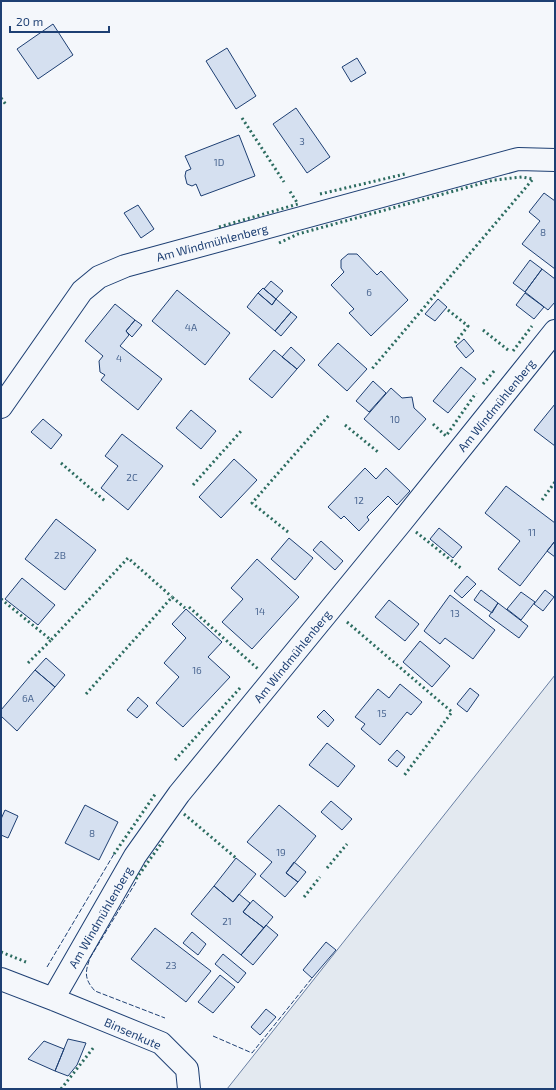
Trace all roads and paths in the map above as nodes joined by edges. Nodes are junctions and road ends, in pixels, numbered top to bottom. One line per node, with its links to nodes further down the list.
1 (555, 160): 3 (street, Am Windmühlenberg)
2 (555, 331): 5 (street, Am Windmühlenberg)
3 (1, 407)
4 (1, 979): 5 (street, Binsenkute)
5 (53, 999): 6 (street, Binsenkute)
6 (189, 1089)

